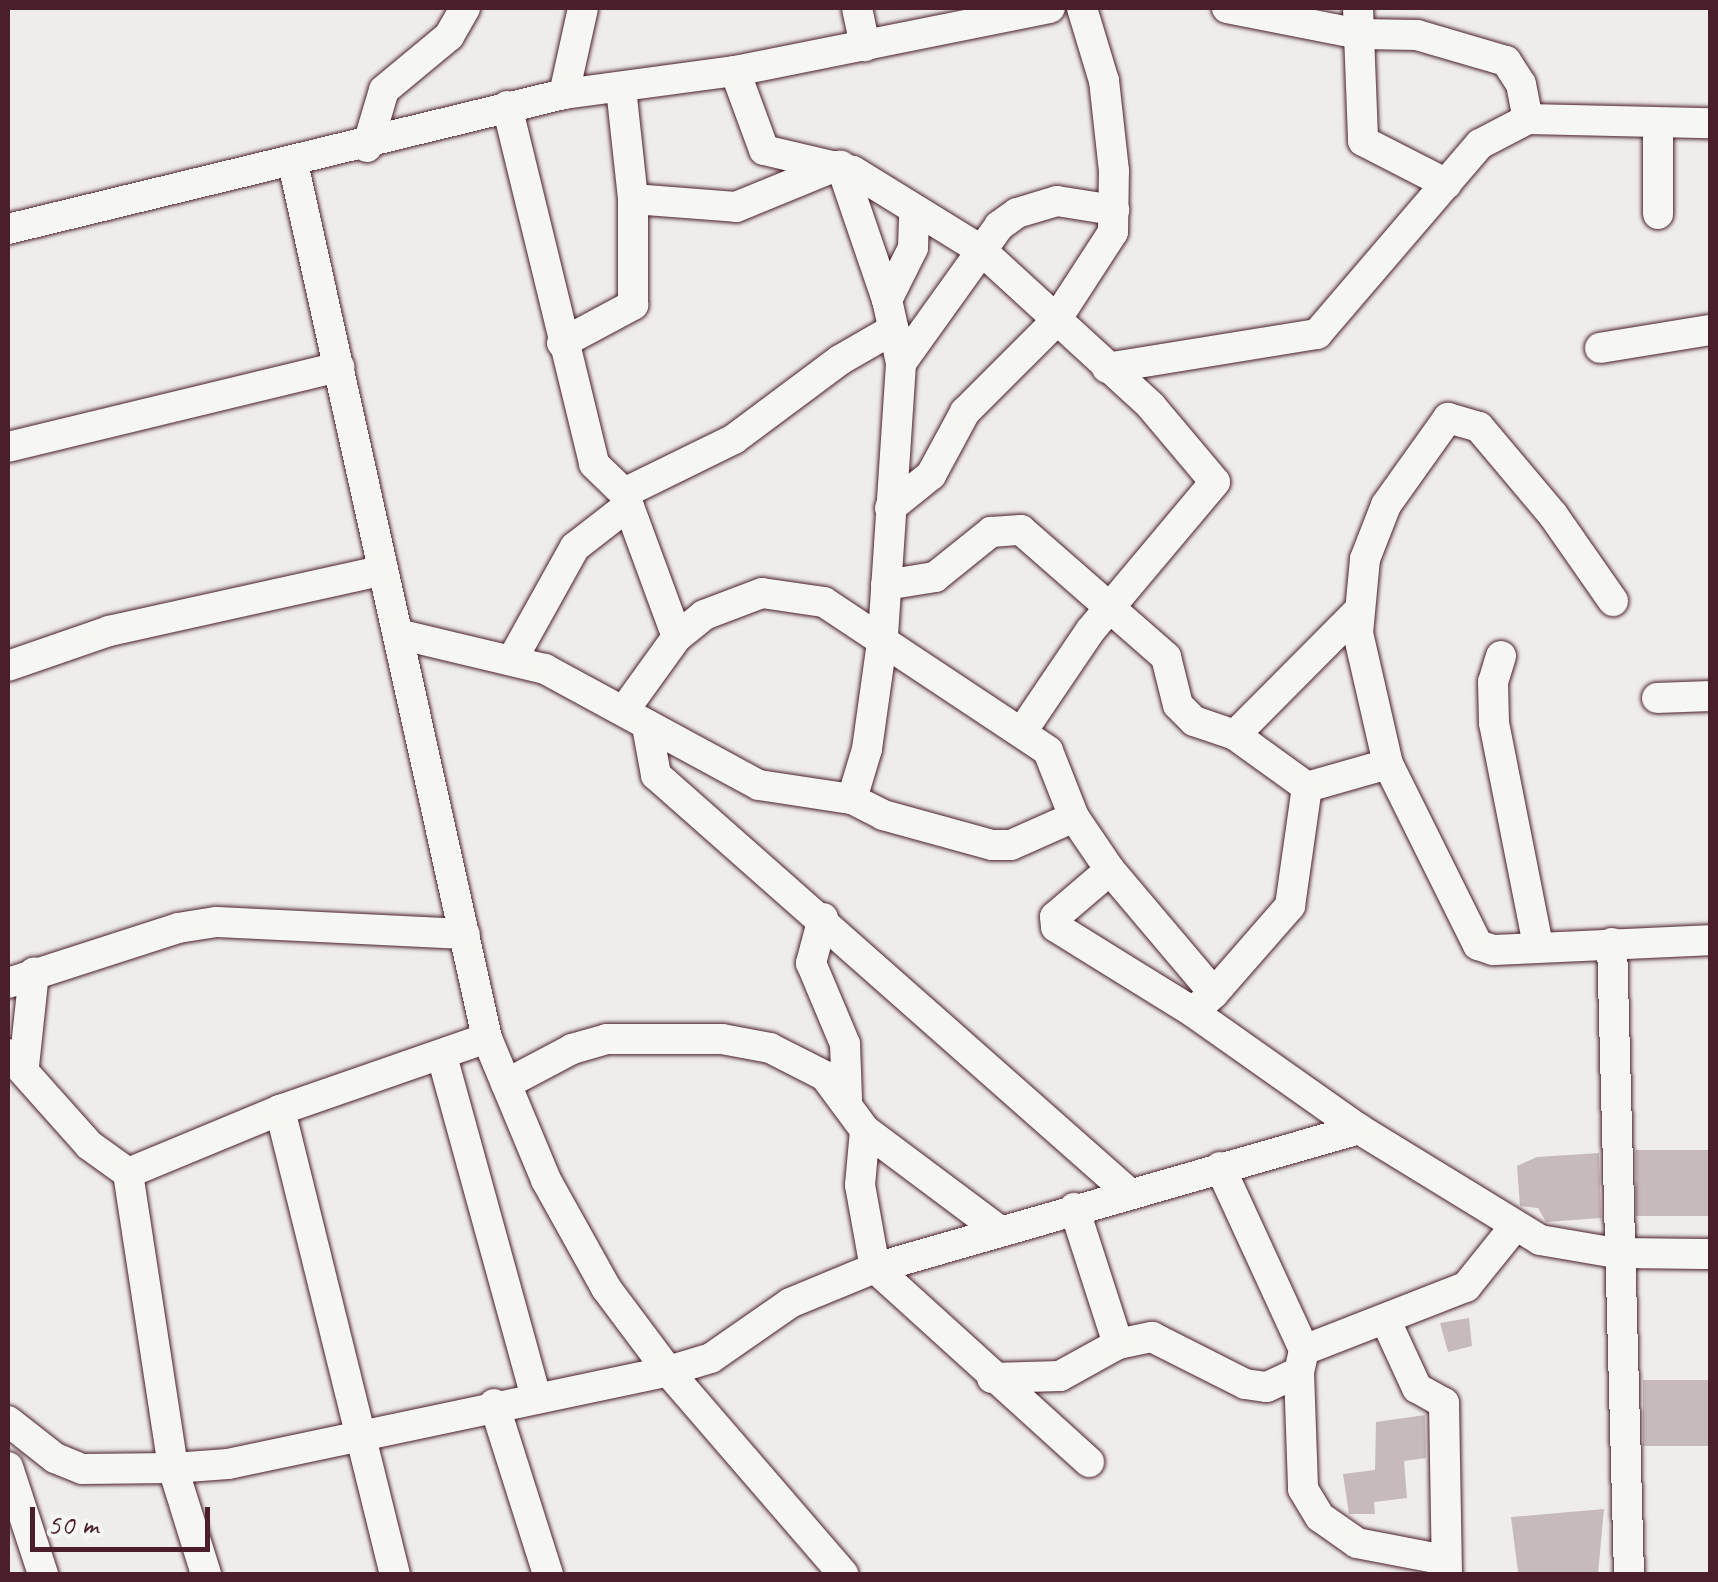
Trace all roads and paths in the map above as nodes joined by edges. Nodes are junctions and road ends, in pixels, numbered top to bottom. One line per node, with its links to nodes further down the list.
1 (464, 8): 17 (street)
2 (583, 8): 12 (street)
3 (857, 8): 9 (street)
4 (1050, 8): 7 (street)
5 (1082, 8): 24 (street)
6 (1227, 8): 8 (street)
7 (913, 21): 9 (street)
8 (1359, 21): 14 (street); 21 (street)
9 (865, 46): 10 (street)
10 (736, 70): 11 (street); 18 (street)
11 (621, 88): 12 (street); 23 (street)
12 (564, 94): 13 (street)
13 (507, 106): 17 (street); 34 (street)
14 (1528, 118): 15 (street); 21 (street)
15 (1658, 123): 16 (street); 26 (street)
16 (1710, 123)
17 (367, 146): 19 (street)
18 (764, 150): 20 (street); 22 (street)
19 (293, 163): 27 (street); 37 (street)
20 (838, 166): 22 (street); 25 (street); 31 (street)
21 (1447, 184): 38 (street)
22 (765, 196): 23 (street)
23 (632, 199): 34 (street)
24 (1114, 210): 30 (street); 32 (street)
25 (914, 212): 28 (street); 29 (street)
26 (1658, 214)
27 (8, 228)
28 (948, 231): 29 (street); 30 (street)
29 (913, 248): 31 (street)
30 (981, 250): 32 (street); 36 (street)
31 (891, 315): 36 (street); 40 (street)
32 (1054, 323): 38 (street); 41 (street)
33 (1710, 330): 35 (street)
34 (562, 343): 40 (street)
35 (1600, 348)
36 (901, 363): 41 (street)
37 (339, 367): 39 (street); 42 (street)
38 (1108, 368): 45 (street)
39 (8, 447)
40 (626, 499): 49 (street); 51 (street)
41 (890, 508): 43 (street)
42 (379, 570): 47 (street); 52 (street)
43 (886, 586): 45 (street); 48 (street)
44 (1613, 601): 46 (street)
45 (1107, 611): 56 (street); 57 (street)
46 (1357, 612): 57 (street); 58 (street)
47 (398, 634): 51 (street); 64 (street)
48 (883, 635): 49 (street); 56 (street); 60 (street)
49 (676, 637): 55 (street)
50 (1501, 656): 67 (street)
51 (512, 660): 55 (street)
52 (8, 666)
53 (1710, 696): 54 (street)
54 (1657, 698)
55 (636, 717): 60 (street); 63 (street)
56 (1023, 730): 61 (street)
57 (1235, 735): 59 (street)
58 (1388, 764): 59 (street); 67 (street)
59 (1307, 787): 69 (street)
60 (852, 799): 61 (street)
61 (1074, 817): 62 (street)
62 (1110, 870): 69 (street); 69 (street)
63 (823, 918): 74 (street); 80 (street)
64 (465, 934): 68 (street); 70 (street)
65 (1710, 940): 66 (street)
66 (1612, 942): 67 (street); 84 (street)
67 (1538, 944)
68 (21, 978): 72 (street)
69 (1204, 1002): 76 (street)
70 (487, 1038): 71 (street); 73 (street)
71 (442, 1056): 75 (street); 92 (street)
72 (16, 1060): 79 (street)
73 (506, 1084): 74 (street); 90 (street)
74 (846, 1099): 77 (street)
75 (280, 1110): 79 (street); 95 (street)
76 (1359, 1129): 78 (street); 82 (street)
77 (865, 1130): 83 (street); 86 (street)
78 (1220, 1166): 80 (street); 89 (street)
79 (128, 1173): 99 (street)
80 (1128, 1192): 81 (street)
81 (1074, 1208): 83 (street); 88 (street)
82 (1514, 1226): 84 (street); 87 (street)
83 (1000, 1231): 86 (street)
84 (1616, 1254): 85 (street); 106 (street)
85 (1710, 1254)
86 (875, 1268): 90 (street); 91 (street)
87 (1386, 1321): 89 (street); 100 (street)
88 (1118, 1344): 89 (street); 91 (street)
89 (1302, 1361): 100 (street)
90 (668, 1371): 92 (street); 105 (street)
91 (992, 1378): 97 (street)
92 (534, 1394): 93 (street)
93 (494, 1404): 95 (street); 104 (street)
94 (8, 1420): 96 (street)
95 (358, 1436): 99 (street); 103 (street)
96 (55, 1458): 98 (street); 99 (street)
97 (1089, 1462)
98 (8, 1466): 101 (street)
99 (173, 1468): 102 (street)
100 (1446, 1567)
101 (44, 1574)
102 (206, 1574)
103 (395, 1574)
104 (548, 1574)
105 (836, 1574)
106 (1628, 1574)

